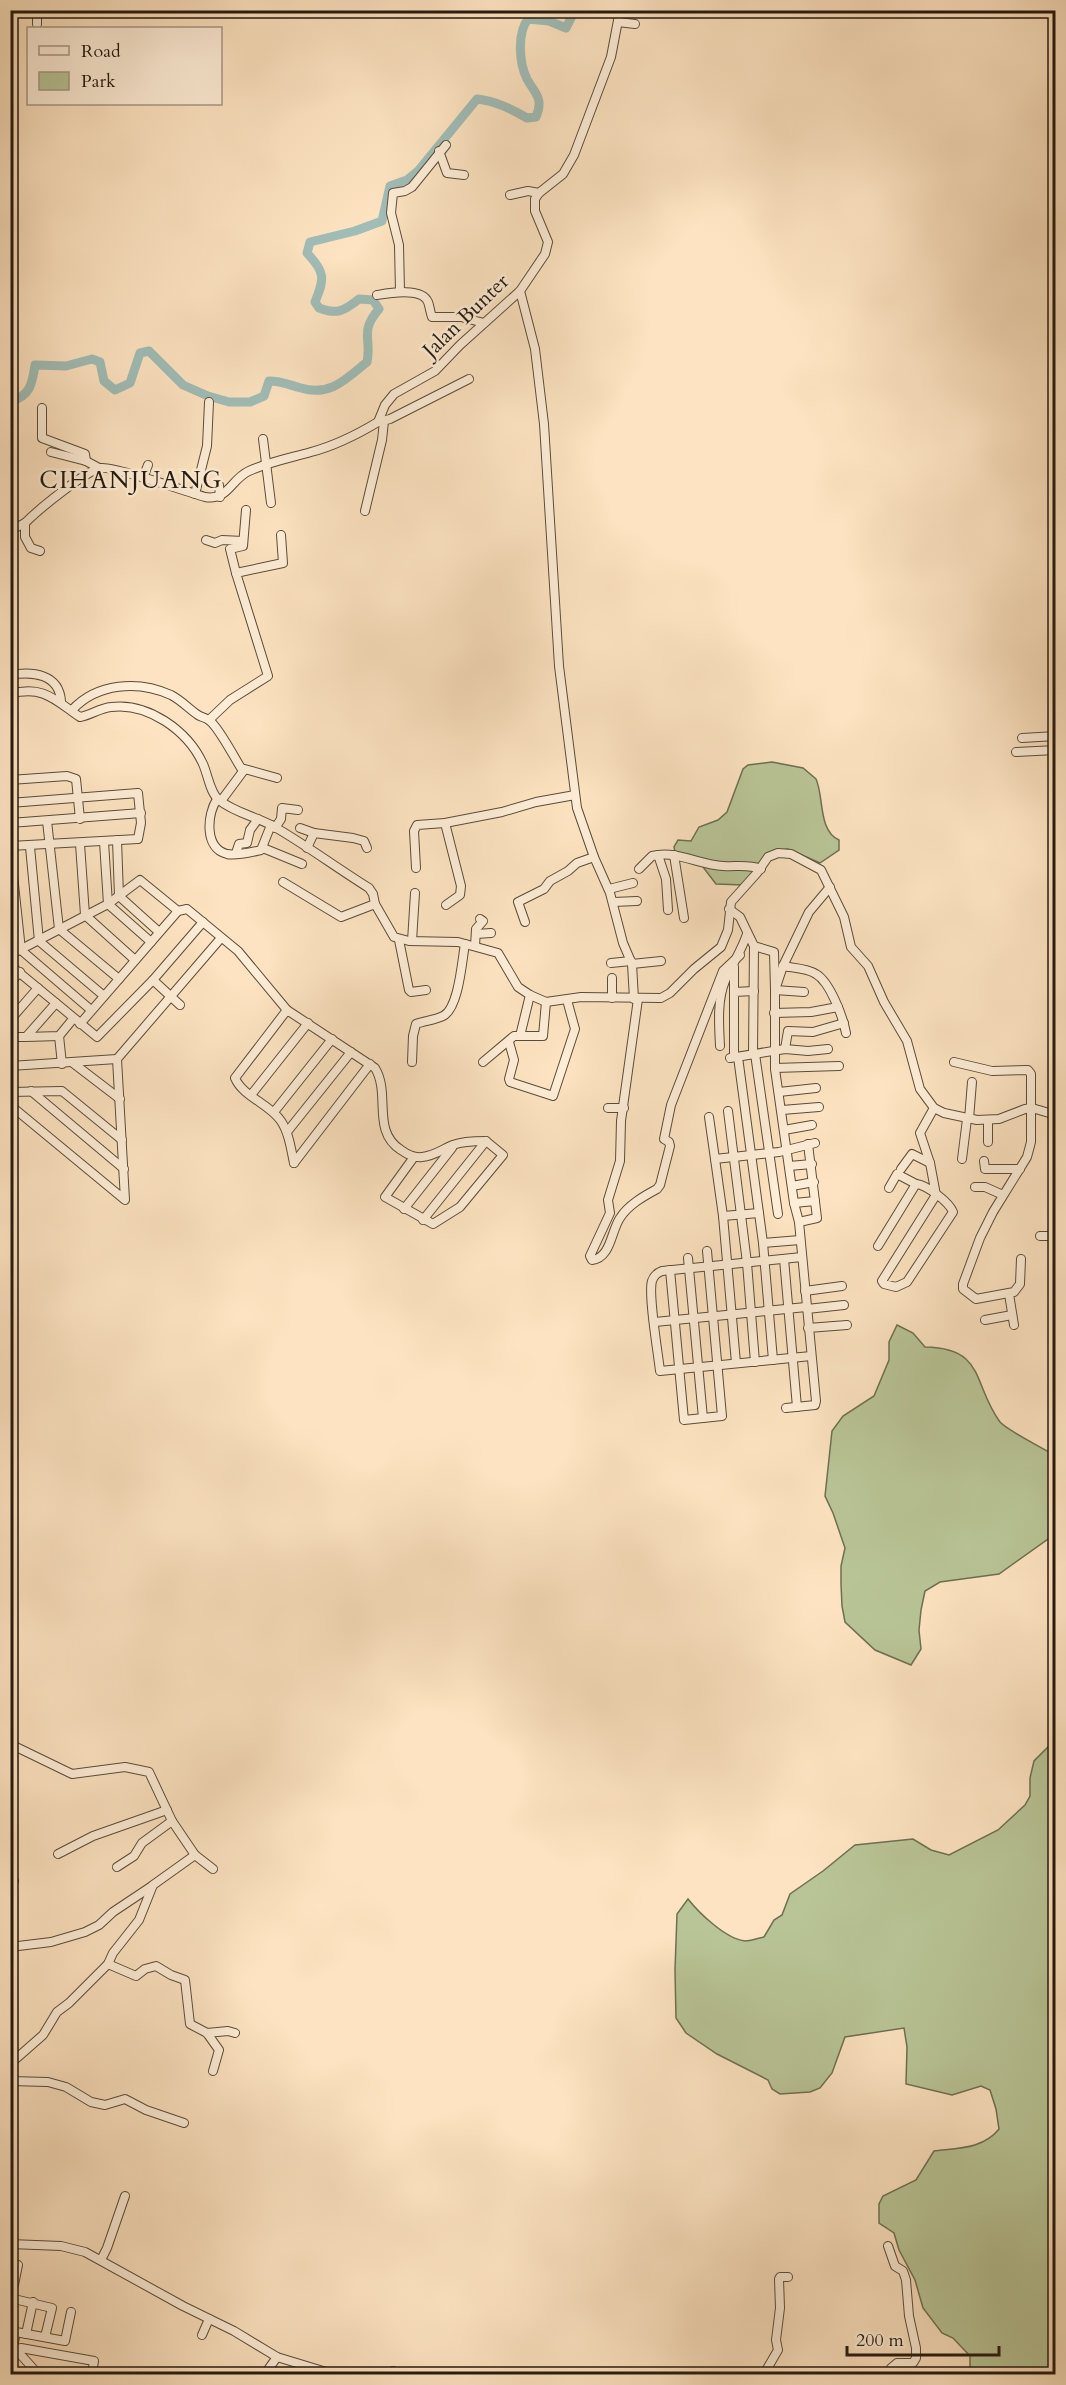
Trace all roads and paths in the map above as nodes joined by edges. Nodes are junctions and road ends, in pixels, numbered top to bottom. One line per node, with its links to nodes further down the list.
1 (27, 10): 3 (street)
2 (620, 10): 4 (street)
3 (40, 12): 5 (street)
4 (618, 22): 6 (street); 10 (street)
5 (37, 24)
6 (634, 24)
7 (446, 145): 8 (street)
8 (439, 151): 9 (street); 12 (street)
9 (464, 175)
10 (539, 193): 11 (street); 13 (street, Jalan Bunter)
11 (510, 195)
12 (400, 291): 14 (street); 15 (street)
13 (520, 291): 15 (street, Jalan Bunter); 52 (street)
14 (377, 295)
15 (484, 323): 19 (street, Jalan Bunter)
16 (469, 379): 19 (street)
17 (209, 402): 28 (street)
18 (42, 408): 22 (street)
19 (381, 422): 23 (street); 32 (street)
20 (263, 439): 23 (street)
21 (51, 452): 22 (street)
22 (86, 461): 25 (street)
23 (267, 463): 29 (street); 30 (street)
24 (148, 465): 26 (street)
25 (99, 468): 26 (street); 33 (street)
26 (143, 478): 28 (street)
27 (219, 485): 29 (street)
28 (195, 494): 29 (street)
29 (220, 497)
30 (271, 503)
31 (246, 510): 37 (street)
32 (365, 511)
33 (25, 523): 34 (street); 38 (street)
34 (10, 528)
35 (281, 535): 39 (street)
36 (206, 540): 37 (street)
37 (243, 541): 39 (street)
38 (40, 551)
39 (236, 573): 44 (street)
40 (10, 675): 42 (street)
41 (10, 694): 42 (street)
42 (61, 701): 43 (street)
43 (72, 710): 44 (street); 54 (street)
44 (209, 720): 49 (street)
45 (1056, 736): 46 (street)
46 (1022, 738)
47 (1056, 750): 48 (street)
48 (1016, 752)
49 (244, 770): 50 (street); 54 (street)
50 (277, 778)
51 (10, 780): 53 (street)
52 (575, 795): 62 (street); 78 (street)
53 (79, 797): 55 (street); 57 (street); 58 (street)
54 (219, 800): 59 (street); 75 (street)
55 (10, 803)
56 (298, 810): 63 (street)
57 (141, 813): 58 (street); 66 (street)
58 (80, 819): 60 (street)
59 (258, 819): 63 (street); 75 (street)
60 (47, 821): 61 (street); 69 (street)
61 (10, 823)
62 (445, 823): 80 (street); 93 (street)
63 (273, 826): 72 (street); 73 (street)
64 (300, 828): 65 (street)
65 (314, 833): 73 (street); 74 (street)
66 (117, 840): 67 (street); 88 (street)
67 (104, 842): 68 (street); 91 (street)
68 (80, 844): 69 (street); 97 (street)
69 (49, 845): 71 (street); 102 (street)
70 (10, 847): 71 (street); 115 (street)
71 (30, 847): 108 (street)
72 (263, 848): 75 (street); 79 (street)
73 (307, 848): 92 (street)
74 (367, 848)
75 (237, 853)
76 (658, 855): 77 (street); 81 (street); 95 (street)
77 (674, 855): 82 (street); 98 (street)
78 (594, 857): 86 (street); 101 (street)
79 (302, 864)
80 (416, 868)
81 (639, 869)
82 (761, 869): 85 (street); 94 (street)
83 (283, 882): 92 (street)
84 (633, 883): 86 (street)
85 (830, 887): 124 (street); 188 (street)
86 (609, 889): 90 (street)
87 (415, 893): 110 (street)
88 (119, 896): 91 (street); 96 (street); 103 (street)
89 (637, 901): 90 (street)
90 (612, 902): 121 (street)
91 (108, 904): 97 (street); 111 (street)
92 (375, 904): 109 (street)
93 (446, 905)
94 (729, 909): 106 (street); 140 (street)
95 (668, 910)
96 (178, 911): 100 (street); 103 (street)
97 (85, 915): 102 (street); 118 (street)
98 (684, 918)
99 (480, 919): 105 (street)
100 (203, 922): 107 (street); 128 (street)
101 (525, 922)
102 (58, 929): 108 (street); 127 (street)
103 (159, 932): 111 (street)
104 (491, 933): 105 (street)
105 (476, 934): 113 (street)
106 (747, 934): 114 (street); 117 (street)
107 (221, 938): 138 (street); 147 (street)
108 (39, 941): 115 (street); 137 (street)
109 (396, 941): 110 (street); 131 (street)
110 (412, 941): 112 (street)
111 (151, 942): 118 (street)
112 (465, 944): 113 (street); 168 (street)
113 (475, 946): 136 (street)
114 (754, 946): 132 (street); 133 (street)
115 (21, 950): 116 (street); 146 (street)
116 (10, 955)
117 (740, 955): 123 (street); 185 (street)
118 (135, 960): 127 (street)
119 (661, 961): 121 (street)
120 (611, 963): 121 (street)
121 (631, 963): 140 (street)
122 (10, 964): 125 (street)
123 (734, 966): 134 (street); 160 (street)
124 (783, 966): 132 (street); 145 (street)
125 (20, 972): 129 (street); 130 (street)
126 (612, 978): 139 (street)
127 (119, 979): 137 (street)
128 (153, 980): 138 (street); 150 (street)
129 (10, 983)
130 (38, 988): 143 (street); 149 (street)
131 (426, 990)
132 (775, 990): 135 (street); 148 (street)
133 (754, 991): 134 (street); 165 (street)
134 (734, 992): 166 (street)
135 (804, 992)
136 (530, 995): 142 (street); 155 (street)
137 (104, 996): 146 (street)
138 (171, 997): 144 (street); 167 (street)
139 (612, 998): 140 (street); 141 (street)
140 (636, 999): 185 (street)
141 (567, 1000): 142 (street); 159 (street)
142 (546, 1002): 155 (street)
143 (56, 1004): 150 (street); 157 (street)
144 (180, 1005)
145 (838, 1007): 148 (street); 152 (street)
146 (91, 1010): 150 (street)
147 (287, 1010): 151 (street); 182 (street)
148 (774, 1013): 163 (street)
149 (10, 1020)
150 (77, 1022): 154 (street)
151 (308, 1023): 158 (street); 182 (street)
152 (844, 1023): 153 (street); 162 (street)
153 (846, 1033)
154 (59, 1036): 157 (street); 172 (street)
155 (520, 1036): 159 (street)
156 (10, 1037): 157 (street)
157 (26, 1037)
158 (332, 1039): 164 (street); 192 (street)
159 (509, 1042): 169 (street)
160 (720, 1046)
161 (828, 1048): 162 (street)
162 (785, 1049): 163 (street)
163 (775, 1051): 165 (street); 176 (street)
164 (351, 1052): 173 (street); 199 (street)
165 (754, 1054): 166 (street); 207 (street)
166 (734, 1057): 208 (street)
167 (117, 1059): 171 (street); 183 (street)
168 (412, 1062)
169 (483, 1062)
170 (954, 1062): 189 (street)
171 (73, 1063): 172 (street); 183 (street)
172 (62, 1064): 174 (street)
173 (370, 1064): 199 (street); 209 (street)
174 (10, 1066)
175 (839, 1066): 176 (street)
176 (775, 1068): 181 (street)
177 (972, 1082): 195 (street)
178 (816, 1088): 181 (street)
179 (31, 1091): 180 (street); 200 (street); 217 (street)
180 (10, 1092)
181 (779, 1092): 190 (street)
182 (251, 1095): 192 (street)
183 (120, 1099): 200 (street)
184 (10, 1105): 217 (street)
185 (624, 1107): 187 (street)
186 (819, 1107): 190 (street)
187 (608, 1108)
188 (934, 1108): 195 (street); 214 (street)
189 (1032, 1108): 193 (street); 196 (street); 219 (street)
190 (782, 1110): 198 (street)
191 (728, 1111): 210 (street)
192 (274, 1112): 199 (street)
193 (1056, 1114)
194 (709, 1117): 211 (street)
195 (968, 1119): 196 (street); 212 (street)
196 (988, 1121): 203 (street)
197 (812, 1125): 198 (street)
198 (784, 1130): 205 (street)
199 (287, 1132)
200 (122, 1140): 217 (street)
201 (486, 1141): 202 (street); 206 (street); 234 (street)
202 (466, 1142): 204 (street); 206 (street)
203 (988, 1142)
204 (455, 1144): 209 (street); 229 (street)
205 (786, 1149): 207 (street); 215 (street); 216 (street)
206 (477, 1151): 234 (street)
207 (770, 1153): 208 (street); 232 (street)
208 (752, 1155): 210 (street); 230 (street)
209 (414, 1157): 229 (street)
210 (734, 1157): 211 (street); 231 (street)
211 (715, 1159): 233 (street)
212 (962, 1159)
213 (984, 1161): 219 (street)
214 (930, 1163): 218 (street); 225 (street)
215 (812, 1164): 216 (street); 220 (street)
216 (789, 1166): 222 (street)
217 (123, 1169)
218 (901, 1169)
219 (1020, 1169): 226 (street)
220 (814, 1182): 222 (street); 227 (street)
221 (916, 1184): 224 (street); 225 (street); 240 (street)
222 (792, 1186): 228 (street)
223 (975, 1187): 226 (street)
224 (889, 1188)
225 (936, 1195): 225 (street)
226 (1003, 1195): 254 (street)
227 (816, 1201): 228 (street); 235 (street)
228 (794, 1203): 235 (street)
229 (404, 1209): 234 (street)
230 (759, 1212): 231 (street); 239 (street)
231 (741, 1214): 233 (street); 247 (street)
232 (778, 1214)
233 (723, 1216): 248 (street)
234 (423, 1220)
235 (799, 1222): 238 (street)
236 (1041, 1236): 237 (street)
237 (1056, 1236)
238 (800, 1240): 239 (street); 242 (street)
239 (763, 1243): 246 (street)
240 (878, 1246)
241 (707, 1251): 249 (street)
242 (802, 1257): 244 (street); 253 (street)
243 (688, 1258): 250 (street)
244 (783, 1259): 246 (street); 257 (street)
245 (1021, 1259): 254 (street)
246 (765, 1261): 247 (street); 258 (street)
247 (747, 1263): 248 (street); 259 (street)
248 (727, 1265): 249 (street); 260 (street)
249 (709, 1267): 250 (street); 262 (street)
250 (689, 1269): 251 (street); 263 (street)
251 (670, 1270): 264 (street); 266 (street)
252 (842, 1286): 253 (street)
253 (805, 1290): 256 (street)
254 (1009, 1294): 261 (street)
255 (844, 1305): 256 (street)
256 (807, 1308): 257 (street); 269 (street)
257 (787, 1309): 258 (street); 271 (street)
258 (769, 1310): 259 (street); 272 (street)
259 (750, 1312): 260 (street); 273 (street)
260 (732, 1314): 262 (street); 274 (street)
261 (1012, 1315): 265 (street); 268 (street)
262 (712, 1316): 263 (street); 275 (street)
263 (693, 1318): 264 (street); 276 (street)
264 (675, 1320): 266 (street); 277 (street)
265 (986, 1320)
266 (655, 1322): 277 (street)
267 (847, 1324): 269 (street)
268 (1014, 1325)
269 (808, 1328): 270 (street)
270 (811, 1356): 271 (street); 278 (street)
271 (792, 1357): 272 (street); 278 (street)
272 (773, 1360): 273 (street)
273 (755, 1362): 274 (street)
274 (736, 1364): 275 (street)
275 (717, 1365): 276 (street); 280 (street)
276 (698, 1367): 277 (street); 280 (street)
277 (680, 1369): 280 (street)
278 (797, 1407): 279 (street)
279 (786, 1408)
280 (703, 1418)
281 (10, 1744): 282 (street)
282 (167, 1810): 283 (street); 284 (street)
283 (172, 1821): 285 (street); 286 (street)
284 (58, 1854)
285 (195, 1854): 287 (street); 288 (street)
286 (117, 1867)
287 (213, 1869)
288 (153, 1885): 289 (street); 290 (street)
289 (10, 1947)
290 (108, 1964): 291 (street); 293 (street)
291 (207, 2033): 292 (street); 294 (street)
292 (235, 2033)
293 (10, 2064)
294 (213, 2072)
295 (10, 2080): 296 (street)
296 (184, 2123)
297 (125, 2196): 300 (street)
298 (10, 2244): 300 (street)
299 (888, 2246): 321 (street)
300 (101, 2260): 308 (street)
301 (10, 2264): 303 (street)
302 (788, 2277): 320 (street)
303 (12, 2285): 304 (street)
304 (16, 2295)
305 (33, 2302): 307 (street); 310 (street); 312 (street)
306 (71, 2312): 312 (street)
307 (10, 2313)
308 (209, 2319): 311 (street); 314 (street)
309 (13, 2331): 310 (street); 313 (street)
310 (26, 2334): 312 (street)
311 (202, 2335)
312 (45, 2337)
313 (15, 2354): 315 (street); 316 (street); 317 (street)
314 (277, 2357): 318 (street); 319 (street)
315 (32, 2374)
316 (38, 2374)
317 (92, 2374)
318 (266, 2374)
319 (335, 2374)
320 (764, 2374)
321 (889, 2374)

